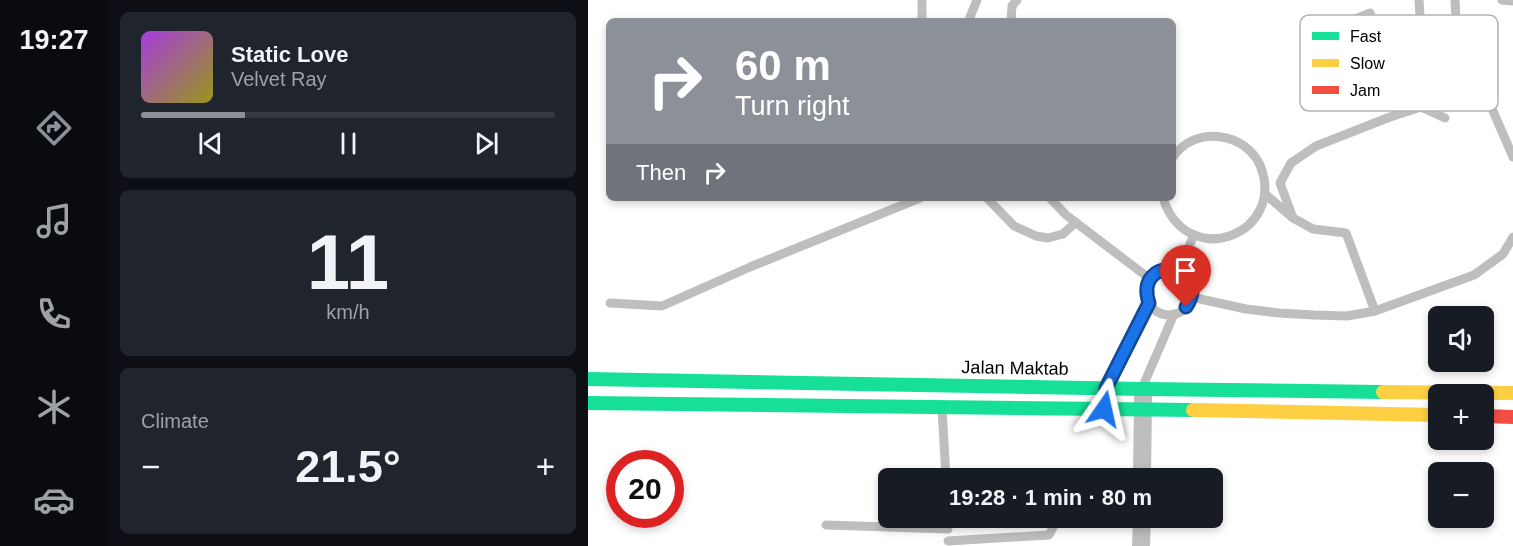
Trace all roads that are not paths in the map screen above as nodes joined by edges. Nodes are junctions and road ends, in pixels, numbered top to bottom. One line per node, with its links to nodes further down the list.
1 (922, 0): 10 (lane)
2 (977, 0): 11 (lane)
3 (1017, 0): 12 (lane)
4 (1419, 0): 8 (lane)
5 (1455, 0): 9 (lane)
6 (1502, 0): 7 (lane)
7 (1513, 1)
8 (1420, 15)
9 (1456, 15)
10 (922, 18)
11 (970, 18)
12 (1011, 18)
13 (1407, 111): 24 (lane)
14 (1430, 111): 16 (lane)
15 (1493, 111): 18 (lane)
16 (1445, 118)
17 (1176, 152): 19 (lane)
18 (1513, 157)
19 (1265, 194): 24 (lane); 26 (lane)
20 (913, 201): 31 (lane)
21 (990, 201): 25 (lane)
22 (1053, 201): 25 (lane)
23 (1164, 201): 26 (lane)
24 (1293, 218): 33 (lane)
25 (1076, 222): 29 (lane)
26 (1194, 235): 28 (lane)
27 (1513, 237): 33 (lane)
28 (1179, 271): 29 (lane); 30 (lane)
29 (1150, 279): 32 (lane)
30 (1191, 297): 33 (lane); 34 (lane)
31 (610, 303)
32 (1149, 303): 34 (lane); 37 (lane)
33 (1375, 311)
34 (1174, 314): 38 (lane)
35 (588, 379): 36 (street, Jalan Maktab)
36 (945, 385): 37 (street, Jalan Maktab); 41 (lane)
37 (1106, 388): 38 (street, Jalan Maktab); 42 (lane)
38 (1143, 389): 39 (street, Jalan Maktab); 43 (street)
39 (1513, 393)
40 (588, 402): 41 (street)
41 (942, 407): 42 (street); 47 (lane)
42 (1104, 409): 43 (street)
43 (1142, 409): 44 (street); 48 (street)
44 (1428, 416)
45 (1494, 416): 46 (street)
46 (1513, 417)
47 (945, 468)
48 (1142, 468)
49 (826, 525): 52 (lane)
50 (1053, 528): 53 (lane)
51 (1142, 528): 54 (street)
52 (948, 529): 53 (lane)
53 (949, 544)
54 (1141, 546)

